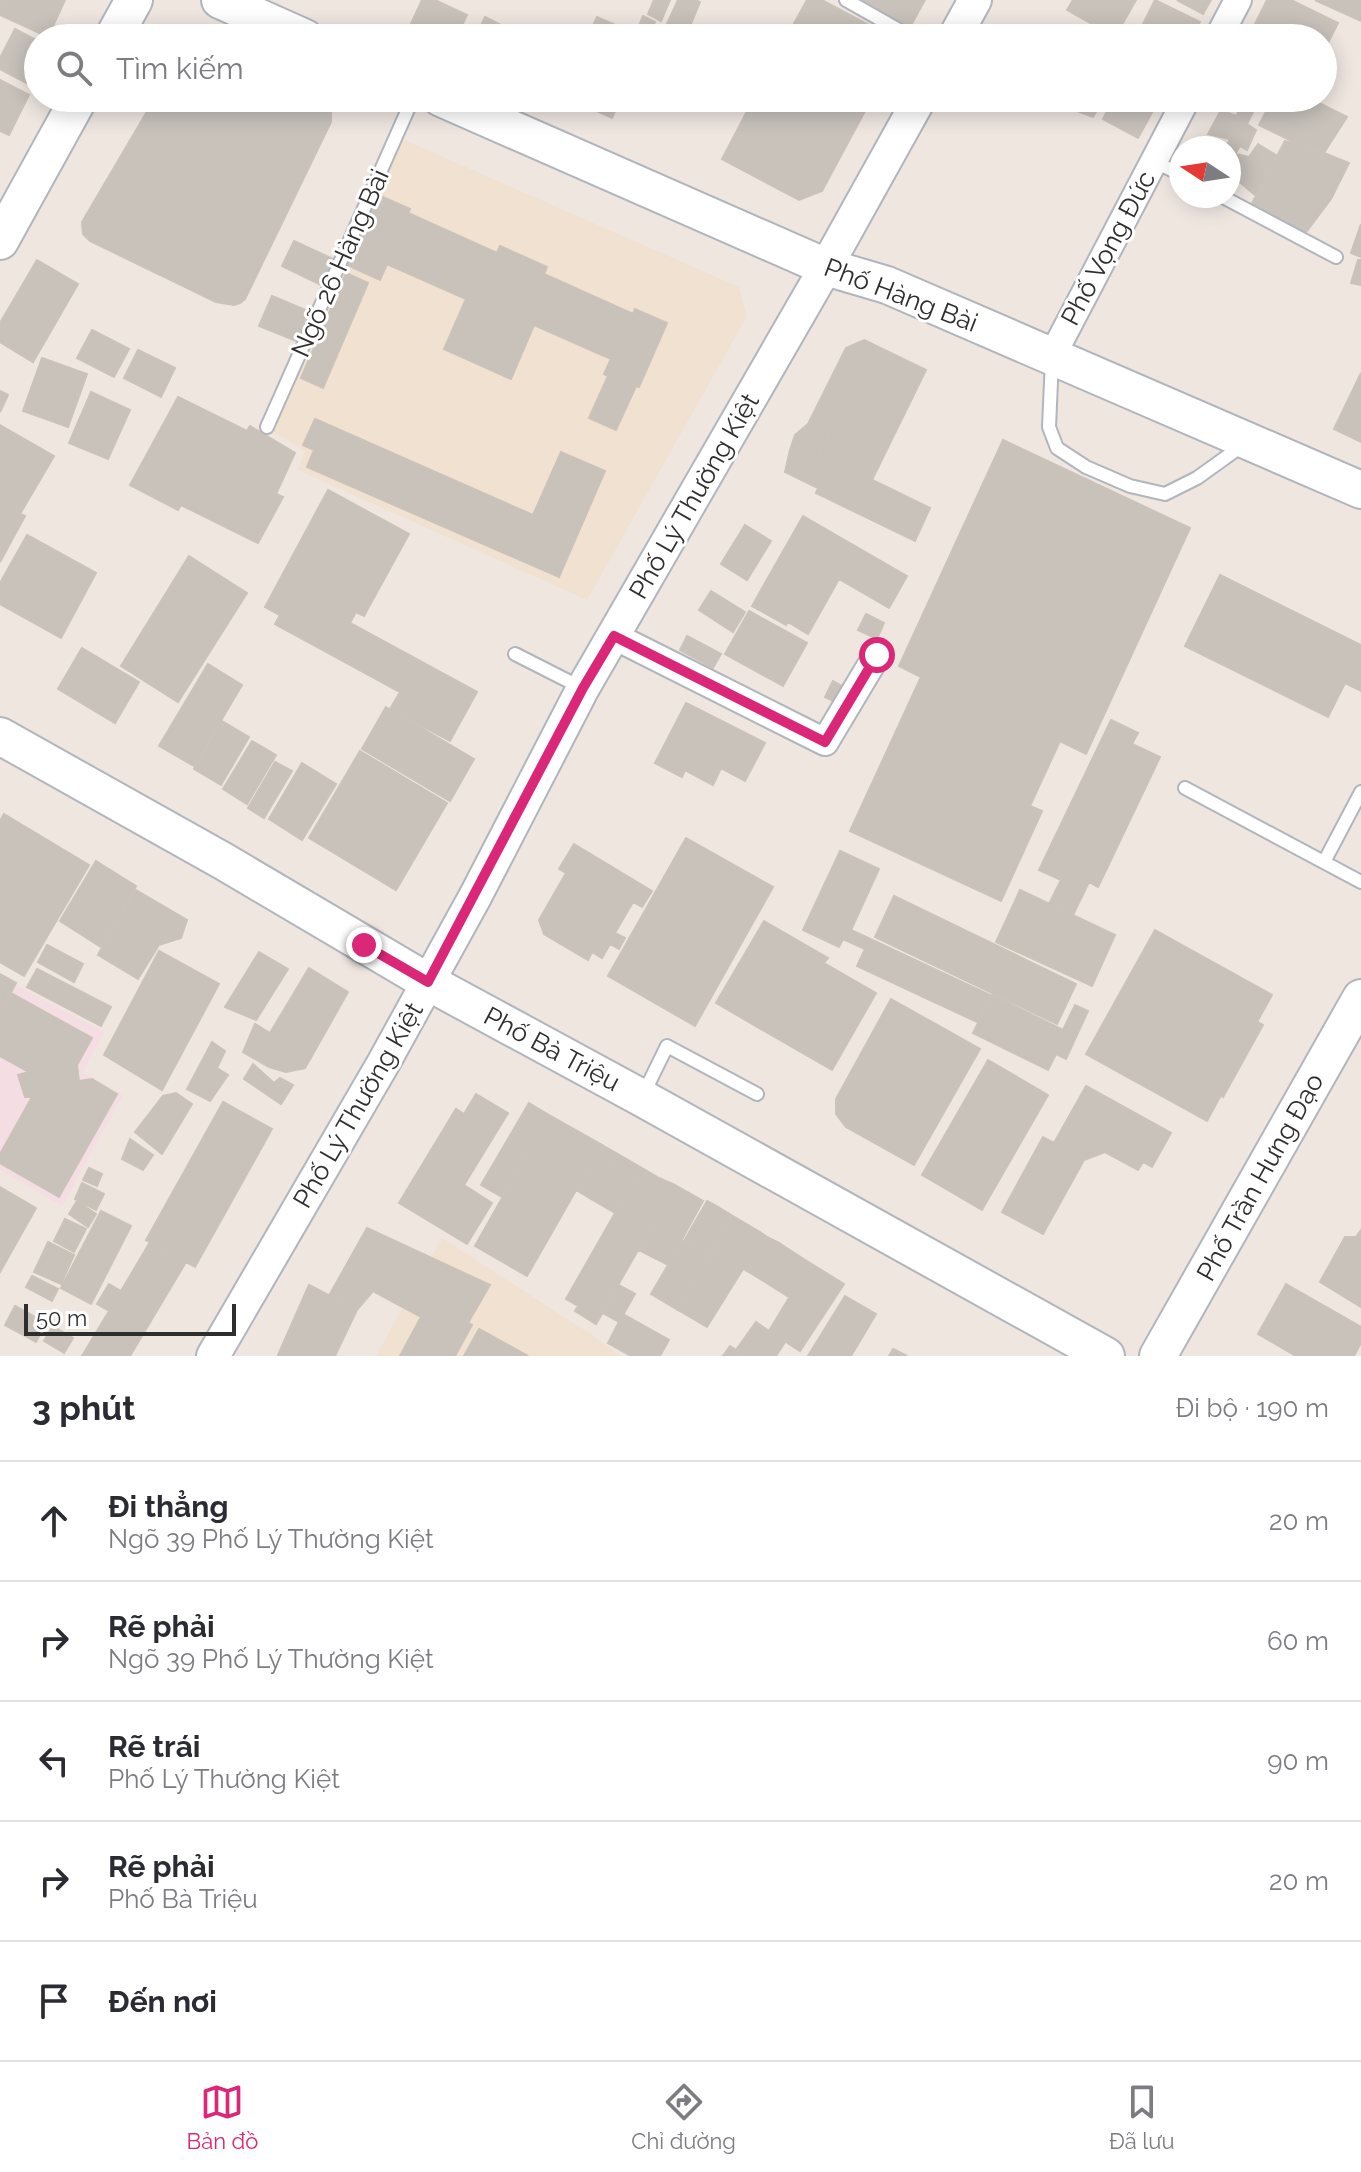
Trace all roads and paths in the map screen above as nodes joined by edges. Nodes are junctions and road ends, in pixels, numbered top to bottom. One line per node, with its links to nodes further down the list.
1 (134, 0): 6 (main road)
2 (220, 0): 7 (main road)
3 (846, 0): 8 (lane)
4 (975, 0): 9 (street)
5 (1238, 0): 10 (street)
6 (121, 24)
7 (274, 24)
8 (888, 24)
9 (962, 24)
10 (1225, 24)
11 (71, 112): 19 (main road)
12 (407, 112): 23 (lane, Ngõ 26 Hàng Bài)
13 (473, 112): 21 (main road, Phố Hàng Bài)
14 (912, 112): 21 (street, Phố Lý Thường Kiệt)
15 (1180, 112): 16 (street, Phố Vọng Đức)
16 (1154, 161): 17 (lane); 22 (street, Phố Vọng Đức)
17 (1169, 169)
18 (1241, 207): 20 (lane)
19 (0, 241)
20 (1336, 257)
21 (826, 267): 22 (main road, Phố Hàng Bài); 26 (street, Phố Lý Thường Kiệt)
22 (1052, 356): 24 (main road, Phố Hàng Bài); 24 (lane)
23 (267, 427)
24 (1249, 441): 25 (main road, Phố Hàng Bài)
25 (1361, 490)
26 (614, 636): 28 (street); 29 (street, Phố Lý Thường Kiệt)
27 (515, 654): 29 (lane)
28 (877, 655)
29 (583, 688): 35 (street, Phố Lý Thường Kiệt)
30 (0, 736): 35 (main road, Phố Bà Triệu)
31 (1185, 788): 33 (lane)
32 (1361, 792): 33 (lane)
33 (1324, 862): 34 (lane)
34 (1361, 882)
35 (428, 982): 38 (main road, Phố Bà Triệu); 39 (street, Phố Lý Thường Kiệt)
36 (1361, 998): 41 (main road, Phố Trần Hưng Đạo)
37 (757, 1094): 38 (lane)
38 (642, 1098): 40 (main road, Phố Bà Triệu)
39 (213, 1356)
40 (1106, 1356)
41 (1158, 1356)

